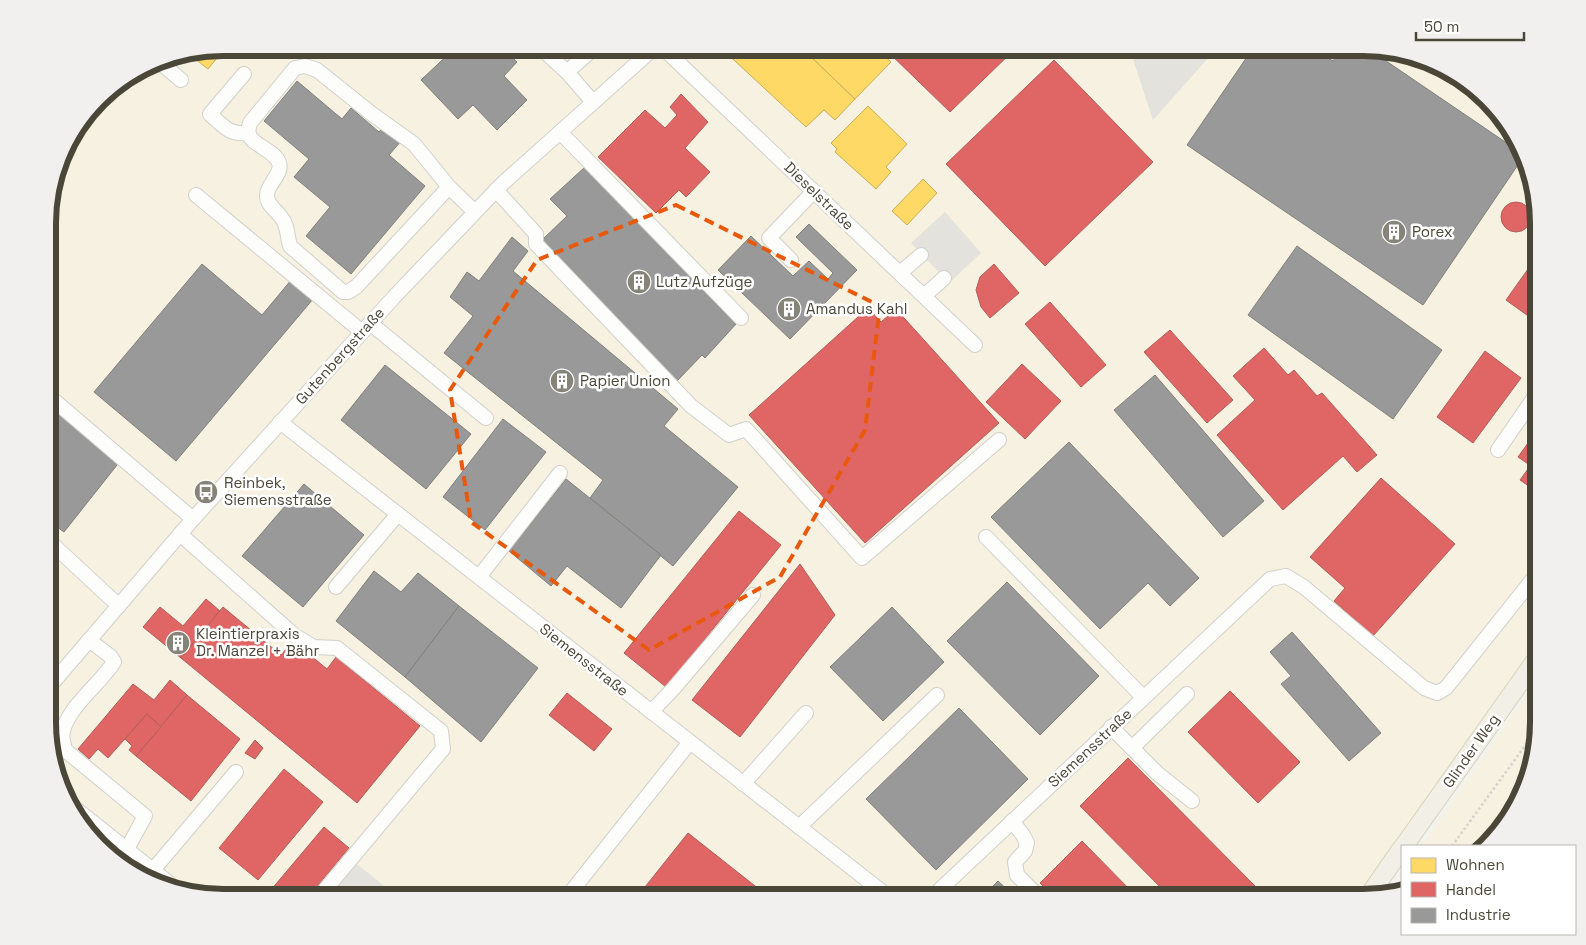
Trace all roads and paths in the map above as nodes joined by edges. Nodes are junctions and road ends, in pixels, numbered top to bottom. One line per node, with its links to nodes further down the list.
1 (551, 57): 6 (street)
2 (584, 57): 6 (street)
3 (644, 57): 9 (street, Gutenbergstraße)
4 (672, 57): 14 (street, Dieselstraße)
5 (165, 67): 8 (street)
6 (567, 72): 9 (street)
7 (244, 74): 11 (street)
8 (181, 80)
9 (593, 102): 10 (street, Gutenbergstraße)
10 (560, 132): 13 (street, Gutenbergstraße); 22 (street)
11 (248, 133): 12 (street); 12 (street)
12 (449, 187): 16 (street)
13 (496, 190): 16 (street, Gutenbergstraße); 29 (street)
14 (814, 192): 18 (street); 19 (street, Dieselstraße)
15 (196, 195): 23 (street)
16 (475, 212): 23 (street, Gutenbergstraße)
17 (921, 254): 19 (street)
18 (791, 260)
19 (900, 273): 21 (street, Dieselstraße)
20 (944, 278): 21 (street)
21 (924, 296): 24 (street, Dieselstraße)
22 (741, 318)
23 (365, 327): 27 (street); 28 (street, Gutenbergstraße)
24 (975, 345)
25 (56, 402): 33 (street)
26 (1529, 405): 30 (street)
27 (486, 418)
28 (280, 422): 32 (street, Siemensstraße); 33 (street, Gutenbergstraße)
29 (999, 440)
30 (1498, 450)
31 (560, 473): 37 (street)
32 (398, 514): 37 (street, Siemensstraße); 39 (street)
33 (193, 519): 34 (street, Gutenbergstraße)
34 (180, 534): 41 (street, Gutenbergstraße); 70 (street)
35 (986, 537): 47 (street)
36 (56, 548): 41 (street)
37 (479, 577): 48 (street, Siemensstraße)
38 (1529, 584): 47 (street, Siemensstraße)
39 (336, 587)
40 (753, 595): 48 (street)
41 (119, 606): 42 (street, Gutenbergstraße)
42 (89, 640): 44 (street, Gutenbergstraße); 62 (street)
43 (1529, 670): 60 (main road, Glinder Weg)
44 (56, 679)
45 (1187, 694): 53 (street)
46 (938, 695): 59 (street)
47 (1144, 697): 50 (street, Siemensstraße)
48 (651, 712): 52 (street, Siemensstraße)
49 (806, 713): 55 (street)
50 (1112, 728): 53 (street); 58 (street, Siemensstraße)
51 (1528, 741): 61 (path)
52 (690, 742): 55 (street, Siemensstraße); 71 (street)
53 (1132, 748): 56 (street)
54 (236, 772): 64 (street)
55 (743, 784): 59 (street, Siemensstraße)
56 (1192, 801)
57 (84, 814): 62 (street)
58 (1012, 822): 67 (street, Siemensstraße); 68 (street)
59 (799, 827): 66 (street, Siemensstraße)
60 (1404, 845)
61 (1453, 845)
62 (127, 849): 64 (street)
63 (1401, 850): 69 (main road, Glinder Weg)
64 (153, 870): 65 (street)
65 (161, 877)
66 (877, 888)
67 (946, 888)
68 (1030, 888)
69 (1374, 888)
70 (327, 889)
71 (574, 889)

